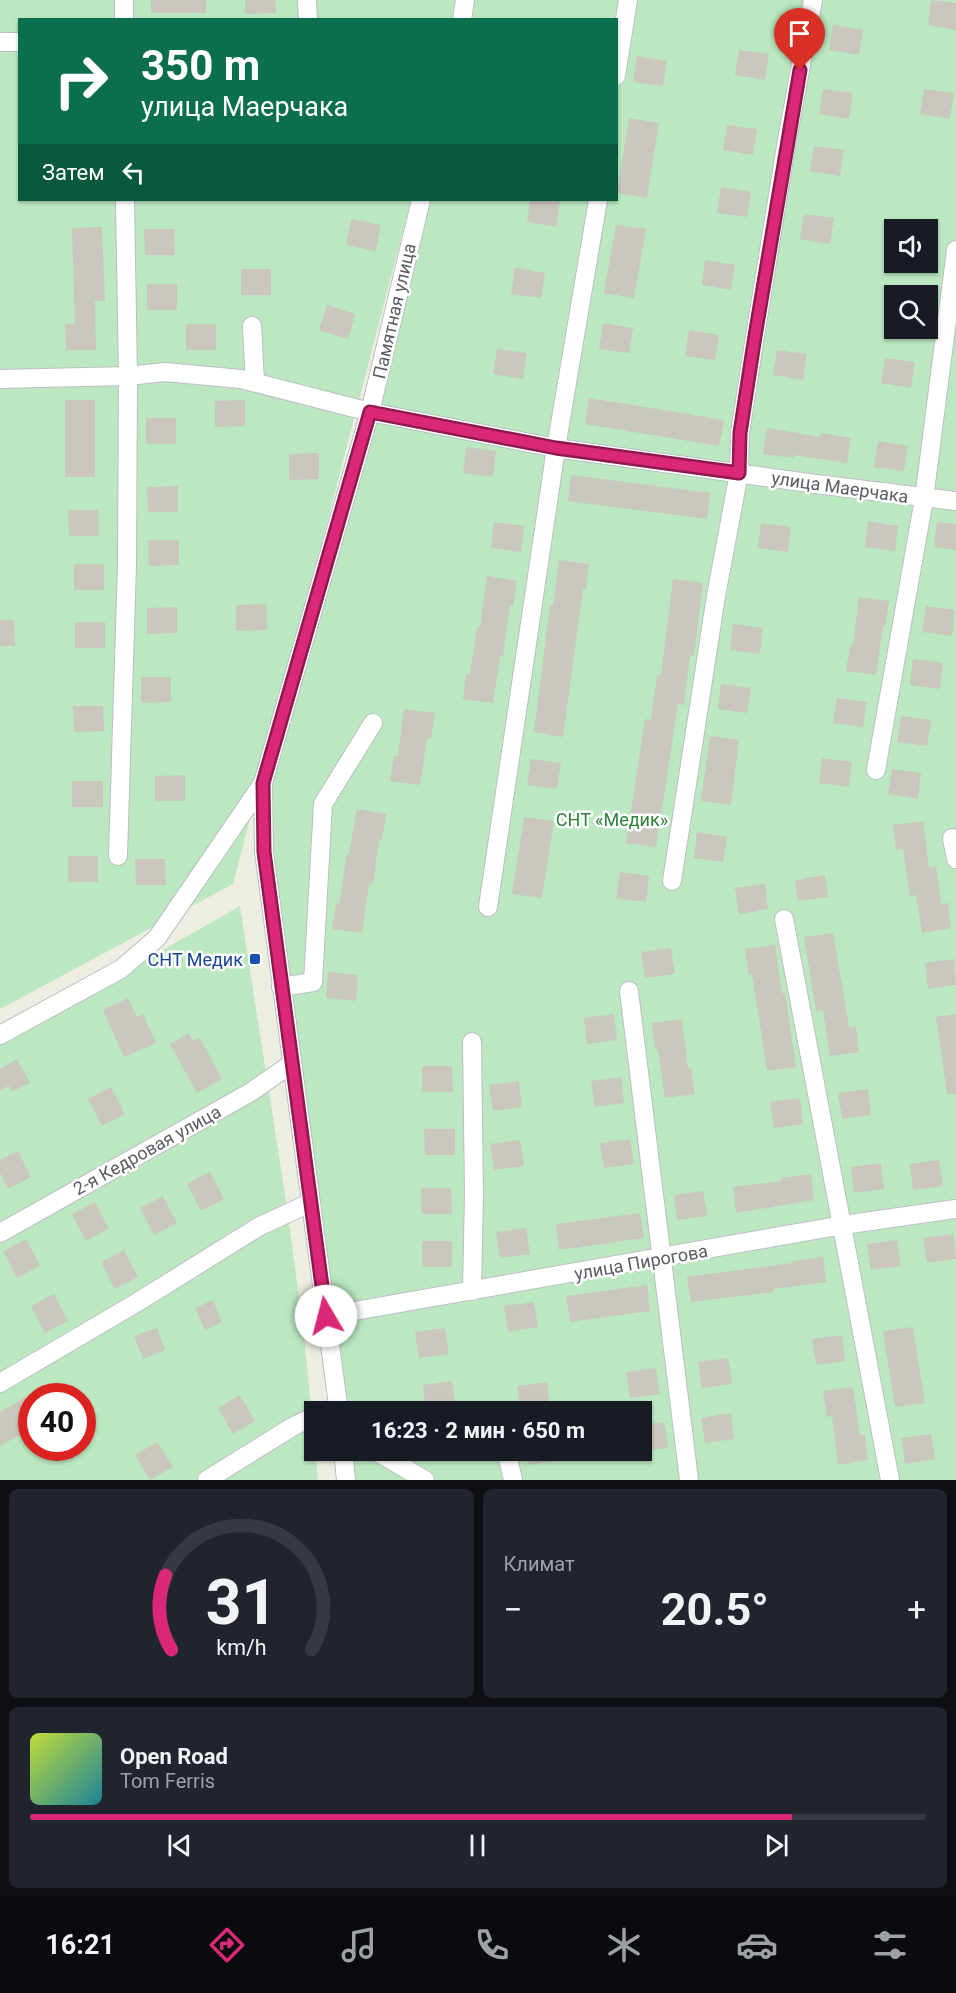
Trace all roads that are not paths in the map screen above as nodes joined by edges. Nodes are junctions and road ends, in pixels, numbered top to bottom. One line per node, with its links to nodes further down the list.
1 (124, 0): 6 (street)
2 (307, 0): 7 (street)
3 (465, 0): 8 (street)
4 (628, 0): 11 (street)
5 (813, 0): 22 (street)
6 (124, 18)
7 (308, 18)
8 (462, 18)
9 (0, 42): 10 (street)
10 (18, 42)
11 (618, 63)
12 (125, 201): 17 (street)
13 (420, 201): 20 (street, Памятная улица)
14 (598, 201): 21 (street)
15 (956, 250): 23 (street)
16 (252, 326): 19 (street)
17 (128, 376): 18 (street, улица Маерчака); 19 (street, улица Маерчака); 29 (street)
18 (0, 379)
19 (255, 382): 20 (street, улица Маерчака)
20 (370, 412): 21 (street, улица Маерчака); 27 (street, Памятная улица)
21 (556, 448): 22 (street, улица Маерчака); 32 (street)
22 (739, 473): 23 (street, улица Маерчака); 31 (street)
23 (924, 499): 24 (street, улица Маерчака); 26 (street)
24 (956, 501)
25 (373, 723): 34 (street)
26 (876, 770)
27 (263, 783): 34 (street, Памятная улица); 36 (street)
28 (952, 838): 30 (street)
29 (118, 856)
30 (956, 859)
31 (672, 881)
32 (488, 907)
33 (784, 919): 41 (street)
34 (281, 987): 38 (street, Памятная улица)
35 (629, 991): 43 (street)
36 (0, 1035)
37 (472, 1042): 44 (street)
38 (291, 1064): 39 (street, Памятная улица); 42 (street, 2-я Кедровая улица)
39 (310, 1203): 45 (street, Памятная улица); 46 (street)
40 (956, 1209): 41 (street, улица Пирогова)
41 (843, 1225): 43 (street, улица Пирогова); 57 (street)
42 (0, 1233)
43 (662, 1258): 44 (street, улица Пирогова); 56 (street)
44 (472, 1291): 45 (street, улица Пирогова)
45 (326, 1316): 47 (street, Памятная улица)
46 (0, 1383)
47 (333, 1401)
48 (304, 1421): 52 (street)
49 (344, 1461): 53 (street)
50 (393, 1461): 54 (street)
51 (509, 1461): 55 (street)
52 (207, 1480)
53 (346, 1480)
54 (425, 1480)
55 (513, 1480)
56 (689, 1480)
57 (890, 1480)

